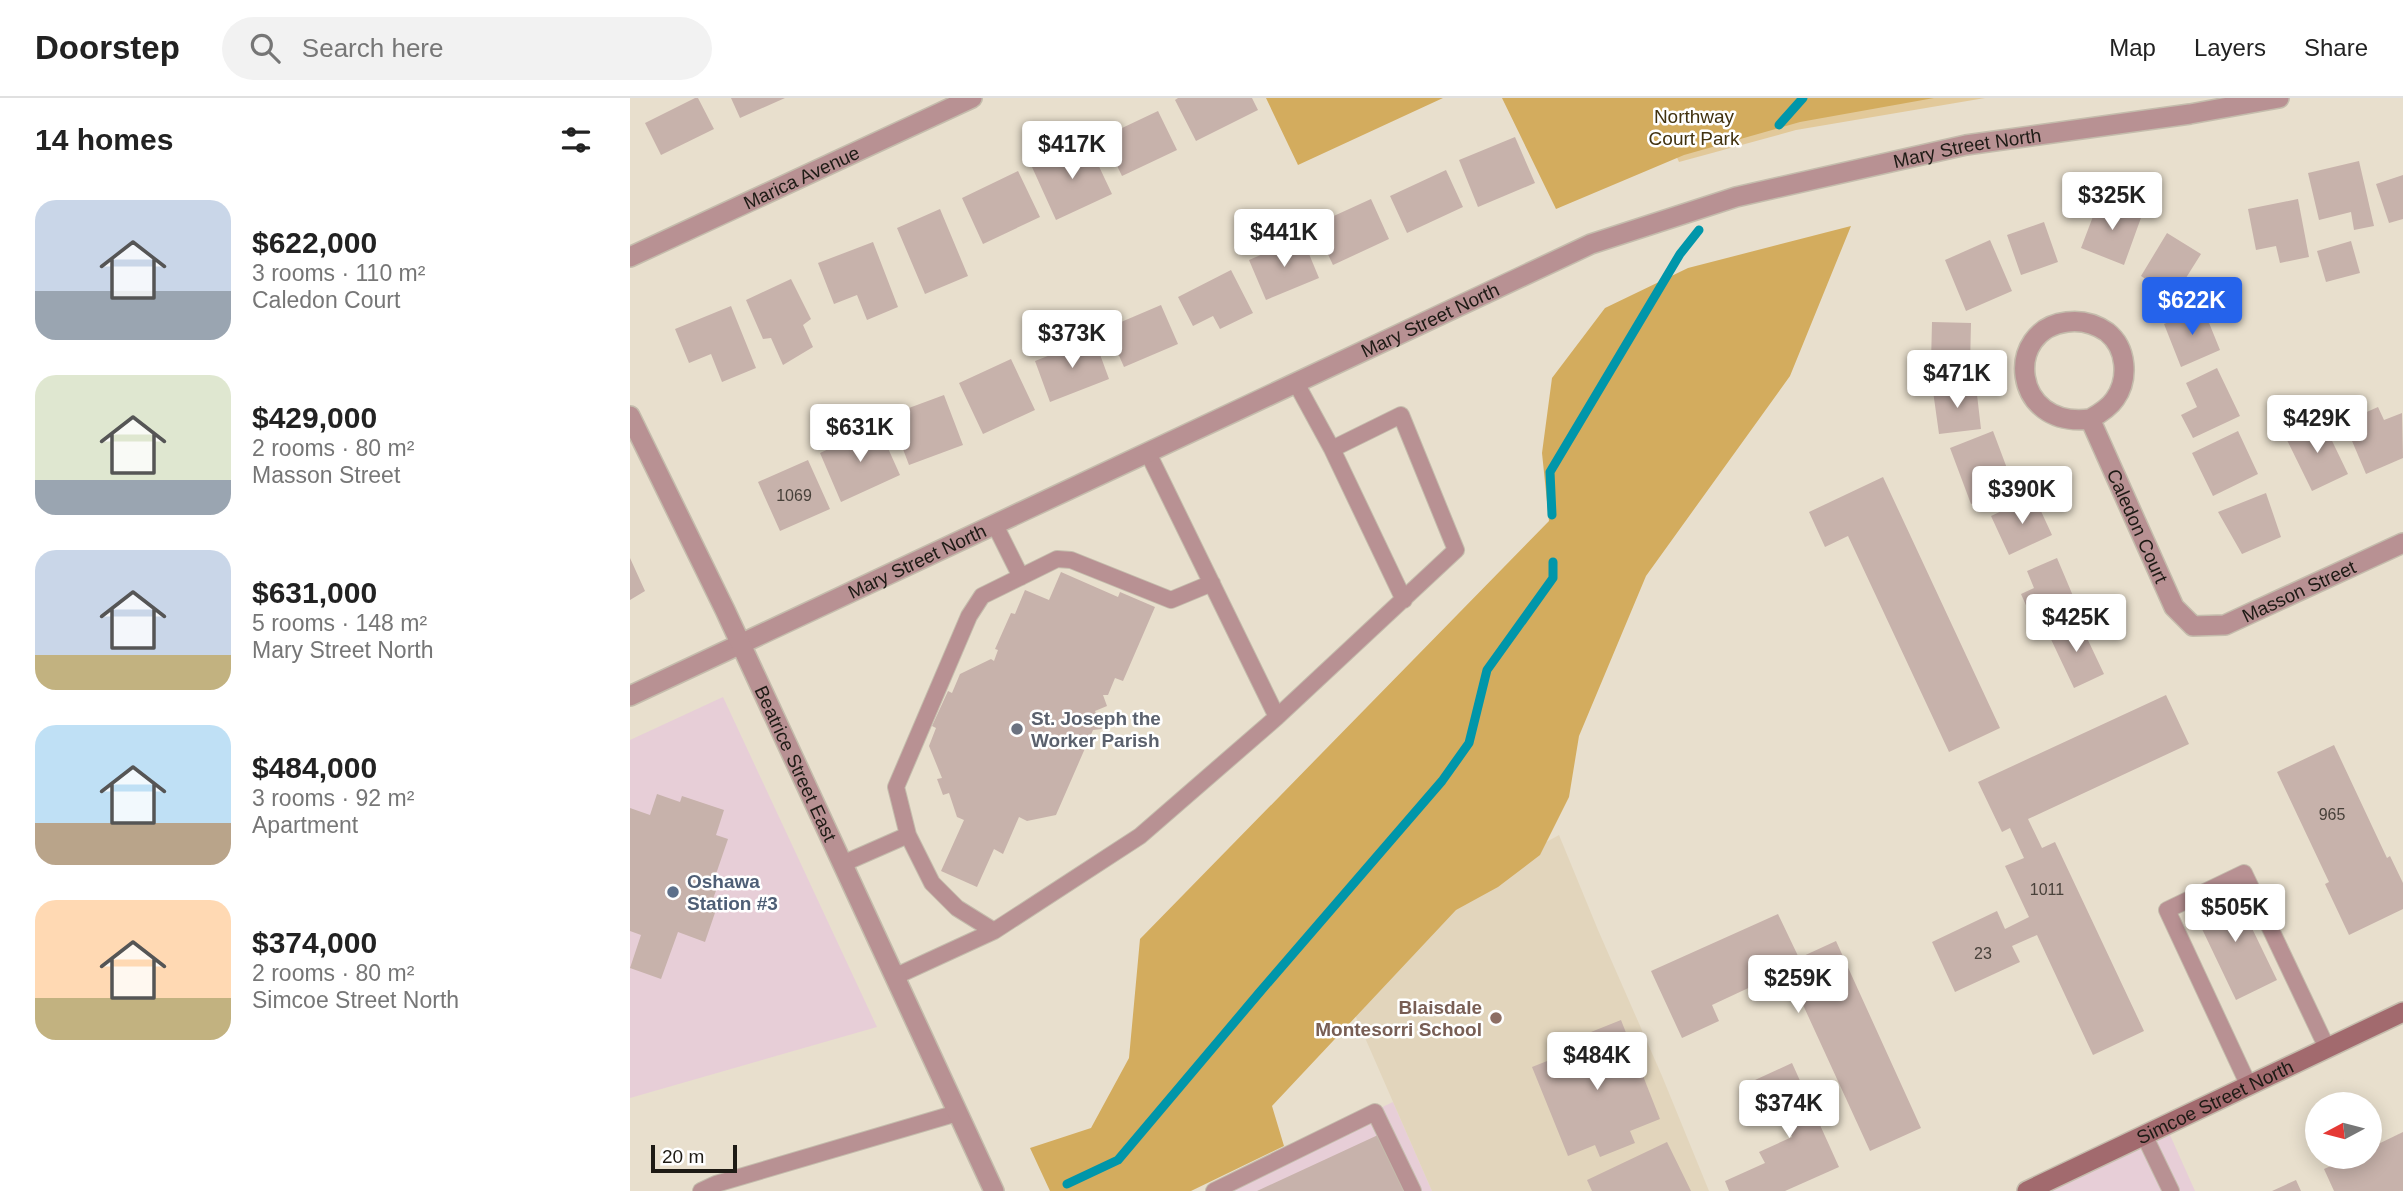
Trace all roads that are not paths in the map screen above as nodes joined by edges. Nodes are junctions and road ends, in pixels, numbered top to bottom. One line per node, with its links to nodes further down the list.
1 (972, 98): 3 (street, Marica Avenue)
2 (2279, 98): 4 (street, Mary Street North)
3 (630, 257)
4 (1296, 383): 7 (lane); 8 (street, Mary Street North)
5 (630, 416): 15 (street, Beatrice Street East)
6 (2091, 419): 6 (street); 14 (street, Caledon Court)
7 (1332, 449): 13 (lane); 13 (lane)
8 (1148, 453): 9 (street, Mary Street North); 12 (lane)
9 (995, 525): 11 (lane); 15 (street, Mary Street North)
10 (2403, 543): 14 (street, Masson Street)
11 (1021, 577): 12 (lane); 18 (lane)
12 (1212, 583): 17 (lane)
13 (1404, 600): 17 (lane)
14 (2193, 626)
15 (740, 644): 16 (street, Mary Street North); 19 (street, Beatrice Street East)
16 (630, 696)
17 (1277, 717): 20 (lane)
18 (908, 835): 19 (lane); 20 (lane)
19 (842, 864): 21 (street, Beatrice Street East)
20 (994, 931): 21 (lane)
21 (894, 977): 25 (street, Beatrice Street East)
22 (2403, 1012): 23 (main road, Simcoe Street North)
23 (2327, 1048): 24 (main road, Simcoe Street North); 24 (lane)
24 (2249, 1086): 26 (main road, Simcoe Street North)
25 (957, 1113): 27 (lane); 28 (street, Beatrice Street East)
26 (2145, 1137): 31 (main road, Simcoe Street North); 32 (lane)
27 (701, 1191)
28 (994, 1191)
29 (1214, 1191): 30 (lane)
30 (1413, 1191)
31 (2027, 1191)
32 (2171, 1191)

